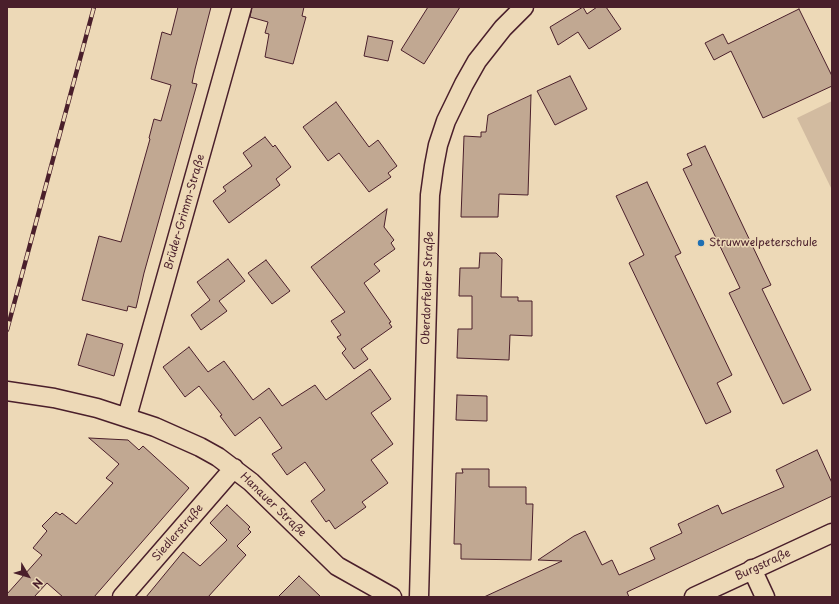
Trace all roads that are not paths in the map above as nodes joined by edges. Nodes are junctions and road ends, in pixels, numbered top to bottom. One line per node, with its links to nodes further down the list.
1 (242, 7): 4 (street, Brüder-Grimm-Straße)
2 (524, 7): 10 (street, Oberdorfelder Straße)
3 (7, 391): 4 (street, Hanauer Straße)
4 (127, 417): 5 (street, Hanauer Straße)
5 (234, 468): 8 (street, Siedlerstraße); 9 (street, Hanauer Straße)
6 (832, 533): 7 (street, Burgstraße)
7 (752, 569): 11 (street, Burgstraße); 12 (street)
8 (122, 597)
9 (392, 597)
10 (419, 597)
11 (694, 597)
12 (765, 597)

